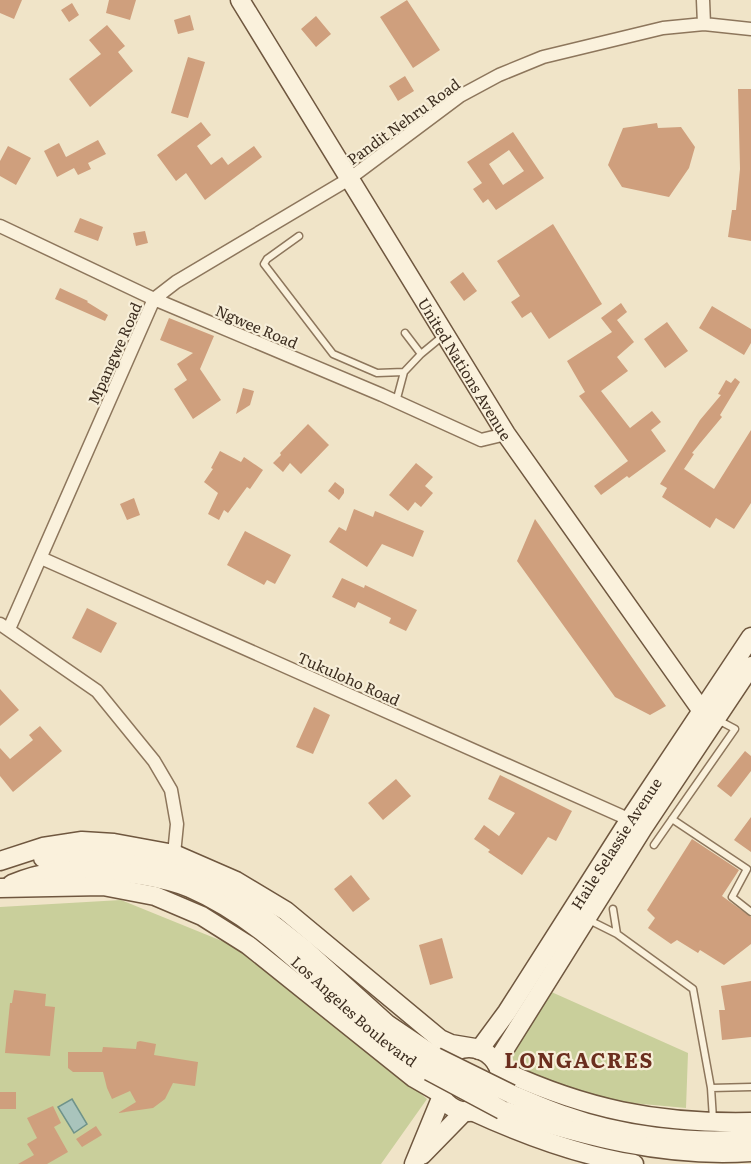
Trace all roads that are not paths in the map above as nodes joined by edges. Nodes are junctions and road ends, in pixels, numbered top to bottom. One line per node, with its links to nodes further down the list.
1 (240, 0): 5 (main road, United Nations Avenue)
2 (704, 0): 3 (street)
3 (704, 24): 4 (street, Pandit Nehru Road); 5 (street, Pandit Nehru Road)
4 (751, 29)
5 (349, 179): 8 (street, Mpangwe Road); 10 (main road, United Nations Avenue)
6 (0, 226): 8 (street, Ngwee Road)
7 (299, 236): 12 (lane)
8 (154, 299): 13 (street, Ngwee Road); 15 (street, Mpangwe Road)
9 (405, 333): 11 (lane)
10 (445, 335): 11 (lane); 14 (main road, United Nations Avenue)
11 (421, 354): 12 (lane)
12 (404, 372): 13 (lane)
13 (396, 402): 14 (street, Ngwee Road)
14 (506, 434): 19 (main road, United Nations Avenue)
15 (41, 558): 16 (street, Mpangwe Road); 21 (street, Tukuloho Road)
16 (5, 626): 23 (street)
17 (751, 637): 19 (main road, Haile Selassie Avenue)
18 (751, 666): 19 (main road, Haile Selassie Avenue)
19 (709, 715): 20 (lane); 21 (main road, Haile Selassie Avenue)
20 (672, 819): 22 (lane); 27 (lane)
21 (637, 824): 28 (main road, Haile Selassie Avenue); 30 (main road, Haile Selassie Avenue)
22 (654, 845)
23 (174, 854): 24 (main road, Los Angeles Boulevard); 30 (main road, Los Angeles Boulevard)
24 (3, 860): 31 (main road, Los Angeles Boulevard)
25 (2, 888): 31 (main road, Los Angeles Boulevard); 35 (main road, Los Angeles Boulevard)
26 (613, 909): 29 (lane)
27 (751, 912)
28 (586, 919): 29 (lane); 32 (main road, Haile Selassie Avenue)
29 (617, 934): 34 (lane)
30 (477, 1049): 32 (main road); 35 (main road)
31 (432, 1064): 36 (main road, Los Angeles Boulevard, bridge)
32 (498, 1066): 37 (main road); 39 (main road)
33 (751, 1087): 34 (lane)
34 (711, 1089): 39 (lane)
35 (441, 1094): 37 (main road); 42 (main road)
36 (507, 1102): 40 (main road, Los Angeles Boulevard); 41 (main road, Los Angeles Boulevard)
37 (468, 1111): 42 (main road); 43 (main road)
38 (751, 1122): 39 (main road)
39 (713, 1123)
40 (751, 1139)
41 (751, 1152)
42 (414, 1163)
43 (634, 1164)

